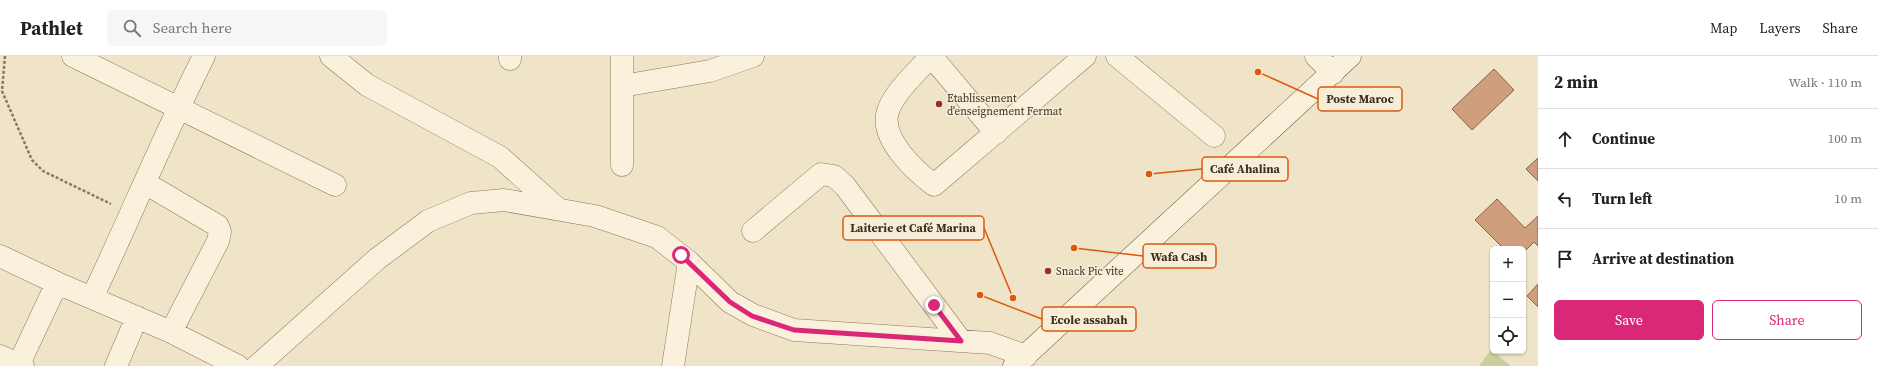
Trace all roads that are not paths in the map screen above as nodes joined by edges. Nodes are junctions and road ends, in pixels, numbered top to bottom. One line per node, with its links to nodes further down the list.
1 (72, 56): 13 (street)
2 (204, 56): 13 (street)
3 (332, 56): 19 (street)
4 (622, 56): 12 (street)
5 (753, 56): 12 (street)
6 (931, 56): 14 (street); 14 (street)
7 (1085, 56): 14 (street)
8 (1117, 56): 15 (street)
9 (1316, 56): 11 (street)
10 (1350, 56): 11 (street)
11 (1333, 73): 28 (street)
12 (622, 86): 16 (street)
13 (178, 108): 17 (street); 18 (street)
14 (996, 133)
15 (1214, 136)
16 (622, 165)
17 (145, 183): 24 (street); 26 (street)
18 (335, 185)
19 (558, 209): 22 (street); 32 (street)
20 (753, 231): 27 (street)
21 (0, 256): 23 (street)
22 (689, 262): 27 (street); 33 (street)
23 (57, 283): 24 (street); 29 (street)
24 (92, 298): 25 (street)
25 (137, 317): 26 (street); 30 (street)
26 (171, 332): 31 (street)
27 (961, 341): 28 (street)
28 (1020, 361)
29 (14, 362)
30 (116, 366)
31 (238, 366)
32 (257, 366)
33 (673, 366)

